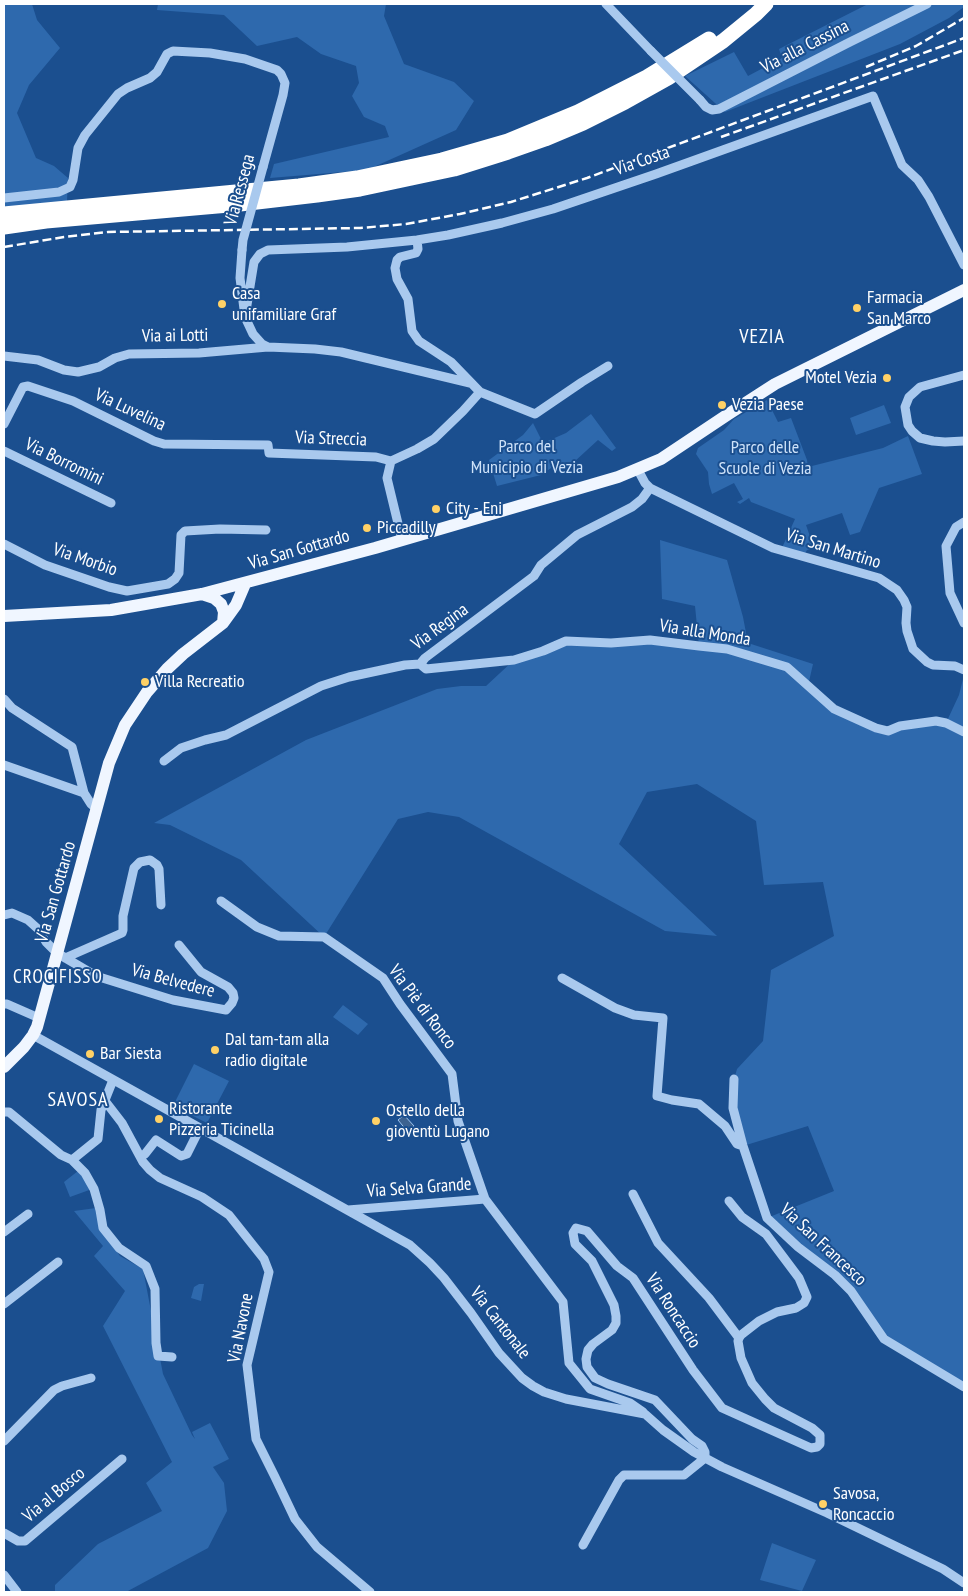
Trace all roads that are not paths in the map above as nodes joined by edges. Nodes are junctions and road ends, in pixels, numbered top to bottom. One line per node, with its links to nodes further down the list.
1 (606, 4): 4 (street, Via alla Cassina, bridge)
2 (752, 4): 6 (highway)
3 (766, 4): 7 (highway)
4 (927, 4)
5 (4, 198): 11 (street, Via Ressega, bridge)
6 (4, 214)
7 (4, 227)
8 (416, 240): 9 (street, Via Costa); 11 (street); 16 (street)
9 (964, 265)
10 (964, 290): 23 (main road, Via San Gottardo)
11 (246, 317): 12 (street, Via Ressega)
12 (268, 347): 13 (street, Via ai Lotti); 16 (street, Via ai Lotti)
13 (4, 356)
14 (608, 366): 17 (street)
15 (964, 375): 19 (street)
16 (470, 383): 17 (street)
17 (480, 392): 22 (street)
18 (4, 424): 20 (street, Via Luvelina)
19 (964, 440)
20 (268, 449): 22 (street, Via Streccia)
21 (4, 451): 25 (street, Via Borromini)
22 (391, 461): 28 (street)
23 (638, 470): 24 (street); 28 (main road, Via San Gottardo)
24 (650, 488): 37 (street, Via Regina); 38 (street, Via San Martino)
25 (110, 503)
26 (964, 522): 36 (street)
27 (266, 530): 29 (street, Via Morbio)
28 (402, 540): 30 (main road, Via San Gottardo)
29 (4, 544)
30 (245, 584): 31 (main road, Via San Gottardo); 35 (main road, Via San Gottardo)
31 (202, 594): 33 (main road, Via San Gottardo); 35 (main road)
32 (4, 610): 33 (main road, Via San Gottardo)
33 (45, 614): 34 (main road, Via San Gottardo)
34 (4, 616)
35 (223, 623): 44 (main road, Via San Gottardo)
36 (964, 623)
37 (420, 664): 40 (street, Via alla Monda); 41 (street, Via Regina)
38 (964, 670)
39 (4, 699): 43 (street)
40 (964, 732)
41 (164, 761)
42 (4, 765): 43 (street)
43 (84, 793): 44 (street)
44 (97, 809): 49 (main road, Via San Gottardo)
45 (221, 901): 64 (street, Via Piè di Ronco)
46 (161, 905): 49 (street)
47 (4, 916): 49 (street)
48 (179, 945): 49 (street, Via Belvedere)
49 (61, 956): 52 (main road, Via San Gottardo)
50 (562, 978): 60 (street)
51 (4, 1004): 52 (street)
52 (39, 1018): 53 (main road, Via San Gottardo)
53 (33, 1035): 54 (main road, Via San Gottardo); 56 (street, Via Cantonale)
54 (4, 1067)
55 (734, 1079): 60 (street, Via San Francesco)
56 (113, 1080): 57 (street); 59 (street, Via Cantonale)
57 (105, 1101): 62 (street); 84 (street, Via Navone)
58 (4, 1112): 62 (street)
59 (200, 1128): 61 (street); 66 (street, Via Cantonale)
60 (743, 1146): 74 (street, Via San Francesco)
61 (145, 1154)
62 (72, 1160): 72 (street)
63 (633, 1194): 71 (street, Via Roncaccio)
64 (486, 1199): 66 (street, Via Selva Grande); 75 (street, Via Selva Grande)
65 (729, 1201): 71 (street)
66 (348, 1210): 75 (street, Via Cantonale)
67 (28, 1214): 68 (street)
68 (4, 1232)
69 (58, 1262): 70 (street)
70 (4, 1304)
71 (739, 1338): 77 (street, Via Roncaccio)
72 (172, 1357)
73 (91, 1378): 76 (street)
74 (964, 1387)
75 (645, 1414): 77 (street)
76 (4, 1441)
77 (706, 1458): 80 (street); 82 (street)
78 (122, 1459): 79 (street, Via al Bosco)
79 (4, 1533)
80 (583, 1545)
81 (4, 1575): 83 (street)
82 (964, 1583)
83 (17, 1592)
84 (370, 1592)

